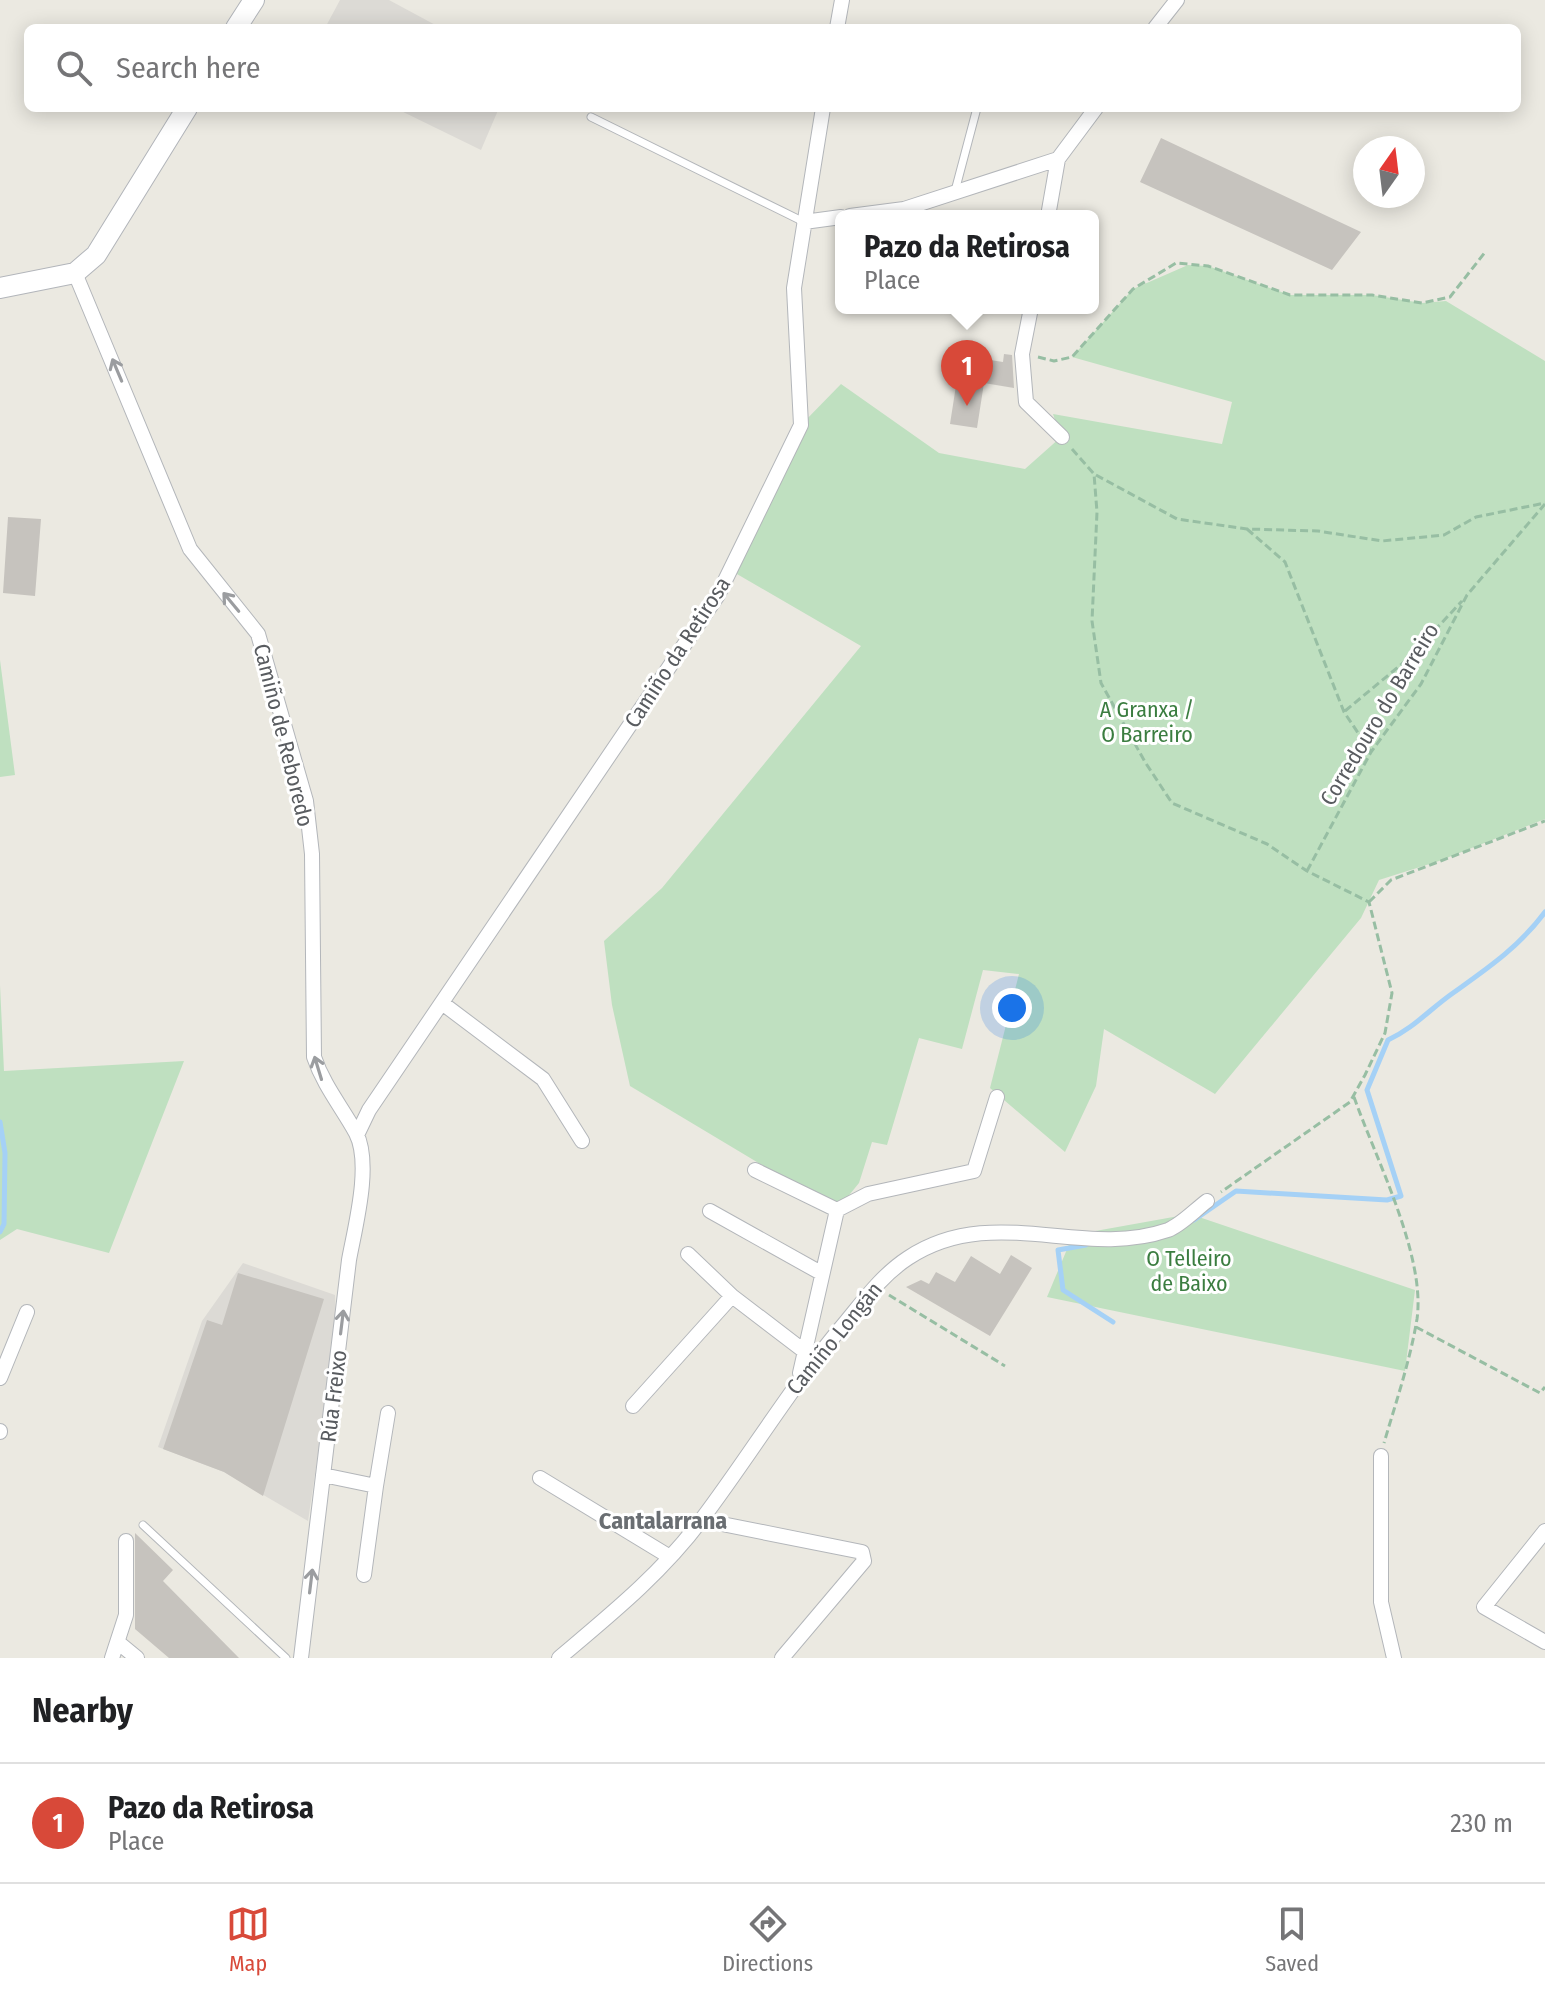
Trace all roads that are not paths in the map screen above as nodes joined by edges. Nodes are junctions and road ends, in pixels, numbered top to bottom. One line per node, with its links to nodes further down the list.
1 (254, 0): 4 (street)
2 (842, 0): 5 (street)
3 (1177, 0): 6 (street)
4 (239, 24)
5 (838, 24)
6 (1158, 24)
7 (185, 112): 18 (street)
8 (822, 112): 17 (street, Camiño da Retirosa)
9 (976, 112): 13 (lane)
10 (1093, 112): 12 (street)
11 (591, 117): 17 (lane)
12 (1058, 159): 13 (street); 15 (street)
13 (955, 193): 14 (street)
14 (896, 210)
15 (1049, 210)
16 (835, 218): 17 (street)
17 (804, 222): 22 (street, Camiño da Retirosa)
18 (75, 273): 19 (street); 24 (street, Camiño de Reboredo, one-way to 18)
19 (0, 288)
20 (1030, 314): 21 (street)
21 (1062, 437)
22 (442, 1003): 24 (street, Camiño da Retirosa); 25 (street)
23 (997, 1097): 28 (street)
24 (357, 1135): 40 (street, Rúa Freixo, one-way to 24)
25 (582, 1141)
26 (755, 1170): 28 (street)
27 (1207, 1201): 35 (street, Camiño Longán)
28 (837, 1210): 31 (street)
29 (710, 1211): 31 (street)
30 (688, 1254): 32 (street)
31 (821, 1273): 34 (street)
32 (732, 1296): 34 (street); 37 (street)
33 (27, 1312): 36 (street)
34 (804, 1351): 35 (street)
35 (799, 1377): 43 (street, Camiño Longán)
36 (0, 1378)
37 (633, 1406)
38 (388, 1413): 42 (street)
39 (1381, 1456): 57 (street)
40 (323, 1475): 42 (street); 54 (street, Rúa Freixo, one-way to 40)
41 (540, 1478): 47 (street)
42 (376, 1486): 48 (street)
43 (702, 1520): 47 (street, Camiño Longán); 56 (street)
44 (143, 1525): 53 (lane)
45 (1545, 1531): 49 (street)
46 (126, 1541): 50 (street)
47 (670, 1557): 55 (street, Camiño Longán)
48 (364, 1575)
49 (1545, 1642)
50 (120, 1644): 51 (street); 52 (street)
51 (112, 1658)
52 (137, 1658)
53 (286, 1658)
54 (301, 1658)
55 (559, 1658)
56 (782, 1658)
57 (1394, 1658)

